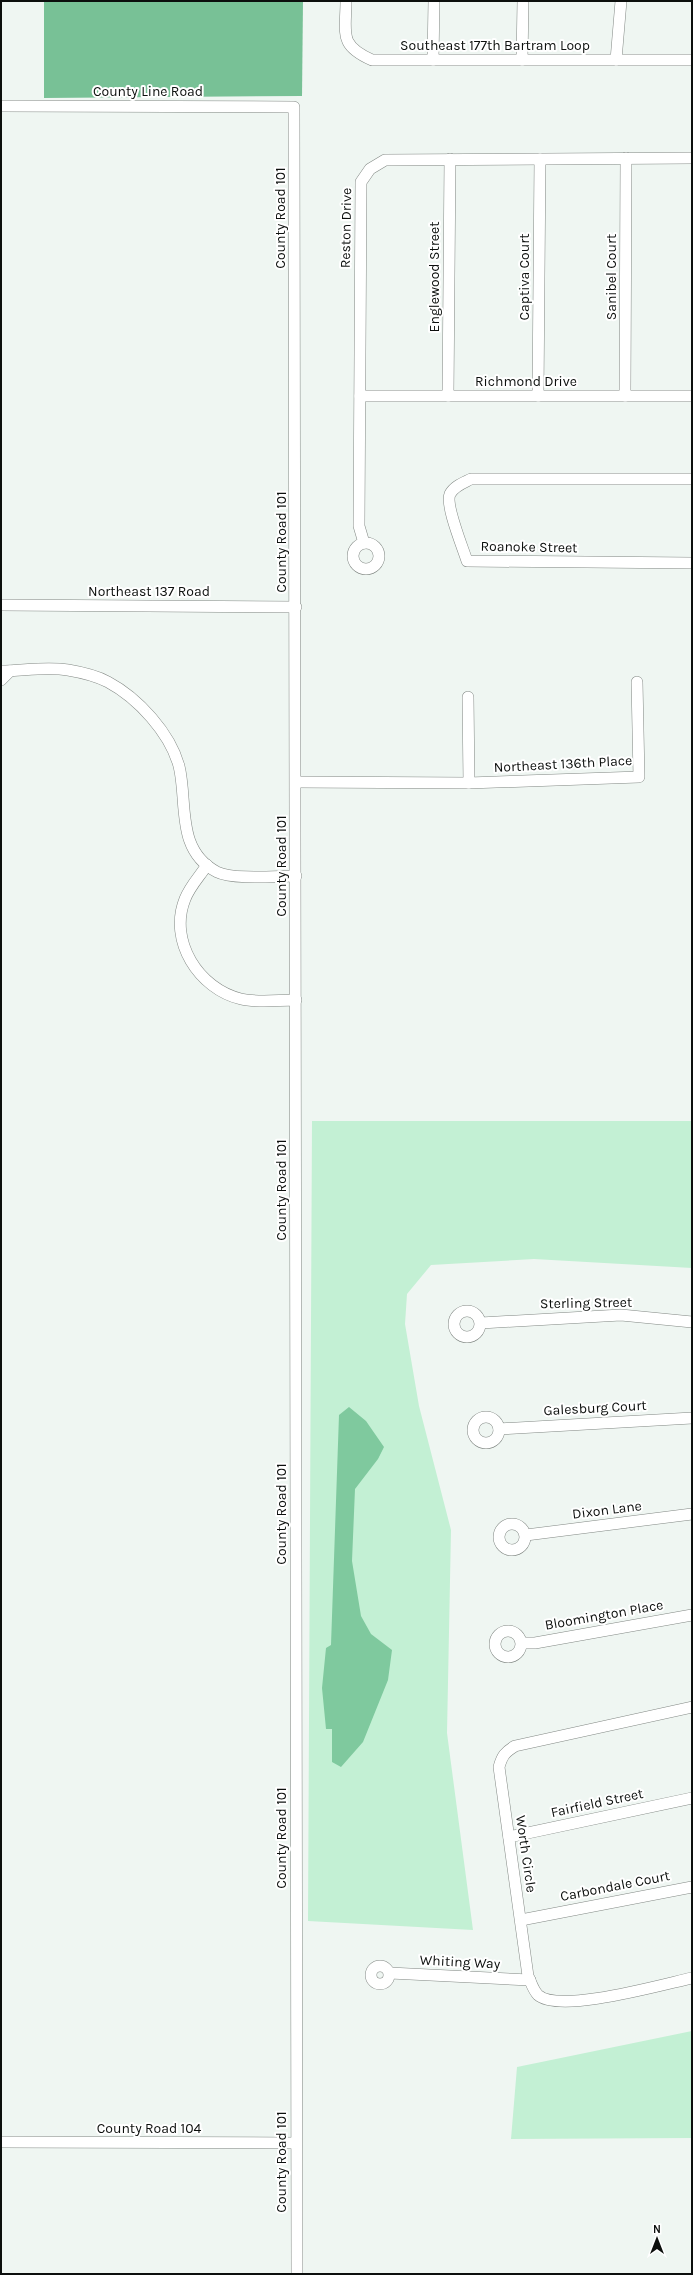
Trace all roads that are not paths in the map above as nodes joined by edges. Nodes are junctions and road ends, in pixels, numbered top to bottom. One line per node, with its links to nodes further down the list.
1 (346, 1): 5 (street, Southeast 177th Bartram Loop)
2 (434, 1): 5 (street)
3 (523, 1): 6 (street)
4 (622, 1): 7 (street)
5 (433, 60): 6 (street, Southeast 177th Bartram Loop)
6 (522, 60): 7 (street, Southeast 177th Bartram Loop)
7 (616, 60): 8 (street, Southeast 177th Bartram Loop)
8 (692, 60)
9 (1, 106): 10 (street, County Line Road)
10 (294, 107): 24 (street, County Road 101)
11 (626, 158): 12 (street, Reston Drive); 14 (street, Reston Drive); 18 (street, Sanibel Court)
12 (692, 158)
13 (450, 159): 14 (street, Reston Drive); 15 (street, Reston Drive); 16 (street, Englewood Street)
14 (540, 159): 17 (street, Captiva Court)
15 (360, 396): 16 (street, Richmond Drive); 21 (street, Reston Drive)
16 (448, 396): 17 (street, Richmond Drive)
17 (538, 396): 18 (street, Richmond Drive)
18 (625, 396): 19 (street, Richmond Drive)
19 (692, 396)
20 (692, 479): 22 (street, Roanoke Street)
21 (364, 543)
22 (692, 563)
23 (1, 605): 24 (street, Northeast 137 Road)
24 (296, 607): 29 (street, County Road 101)
25 (5, 671): 26 (street); 31 (street)
26 (1, 680)
27 (637, 682): 30 (street, Northeast 136th Place)
28 (468, 697): 30 (street)
29 (296, 782): 30 (street, Northeast 136th Place); 32 (street, County Road 101)
30 (469, 783)
31 (207, 865): 32 (street); 33 (street)
32 (296, 876): 33 (street, County Road 101)
33 (296, 1000): 51 (street, County Road 101)
34 (692, 1322): 35 (street, Sterling Street)
35 (481, 1323)
36 (692, 1418): 37 (street, Galesburg Court)
37 (499, 1429)
38 (692, 1514): 39 (street, Dixon Lane)
39 (526, 1535)
40 (692, 1615): 41 (street, Bloomington Place)
41 (522, 1643)
42 (692, 1707): 44 (street, Worth Circle)
43 (692, 1798): 44 (street, Fairfield Street)
44 (509, 1837): 46 (street, Worth Circle)
45 (692, 1887): 46 (street, Carbondale Court)
46 (520, 1920): 49 (street, Worth Circle)
47 (390, 1973): 49 (street, Whiting Way)
48 (692, 1978): 49 (street, Worth Circle)
49 (530, 1980)
50 (1, 2142): 51 (street, County Road 104)
51 (296, 2143): 52 (street, County Road 101)
52 (297, 2274)

